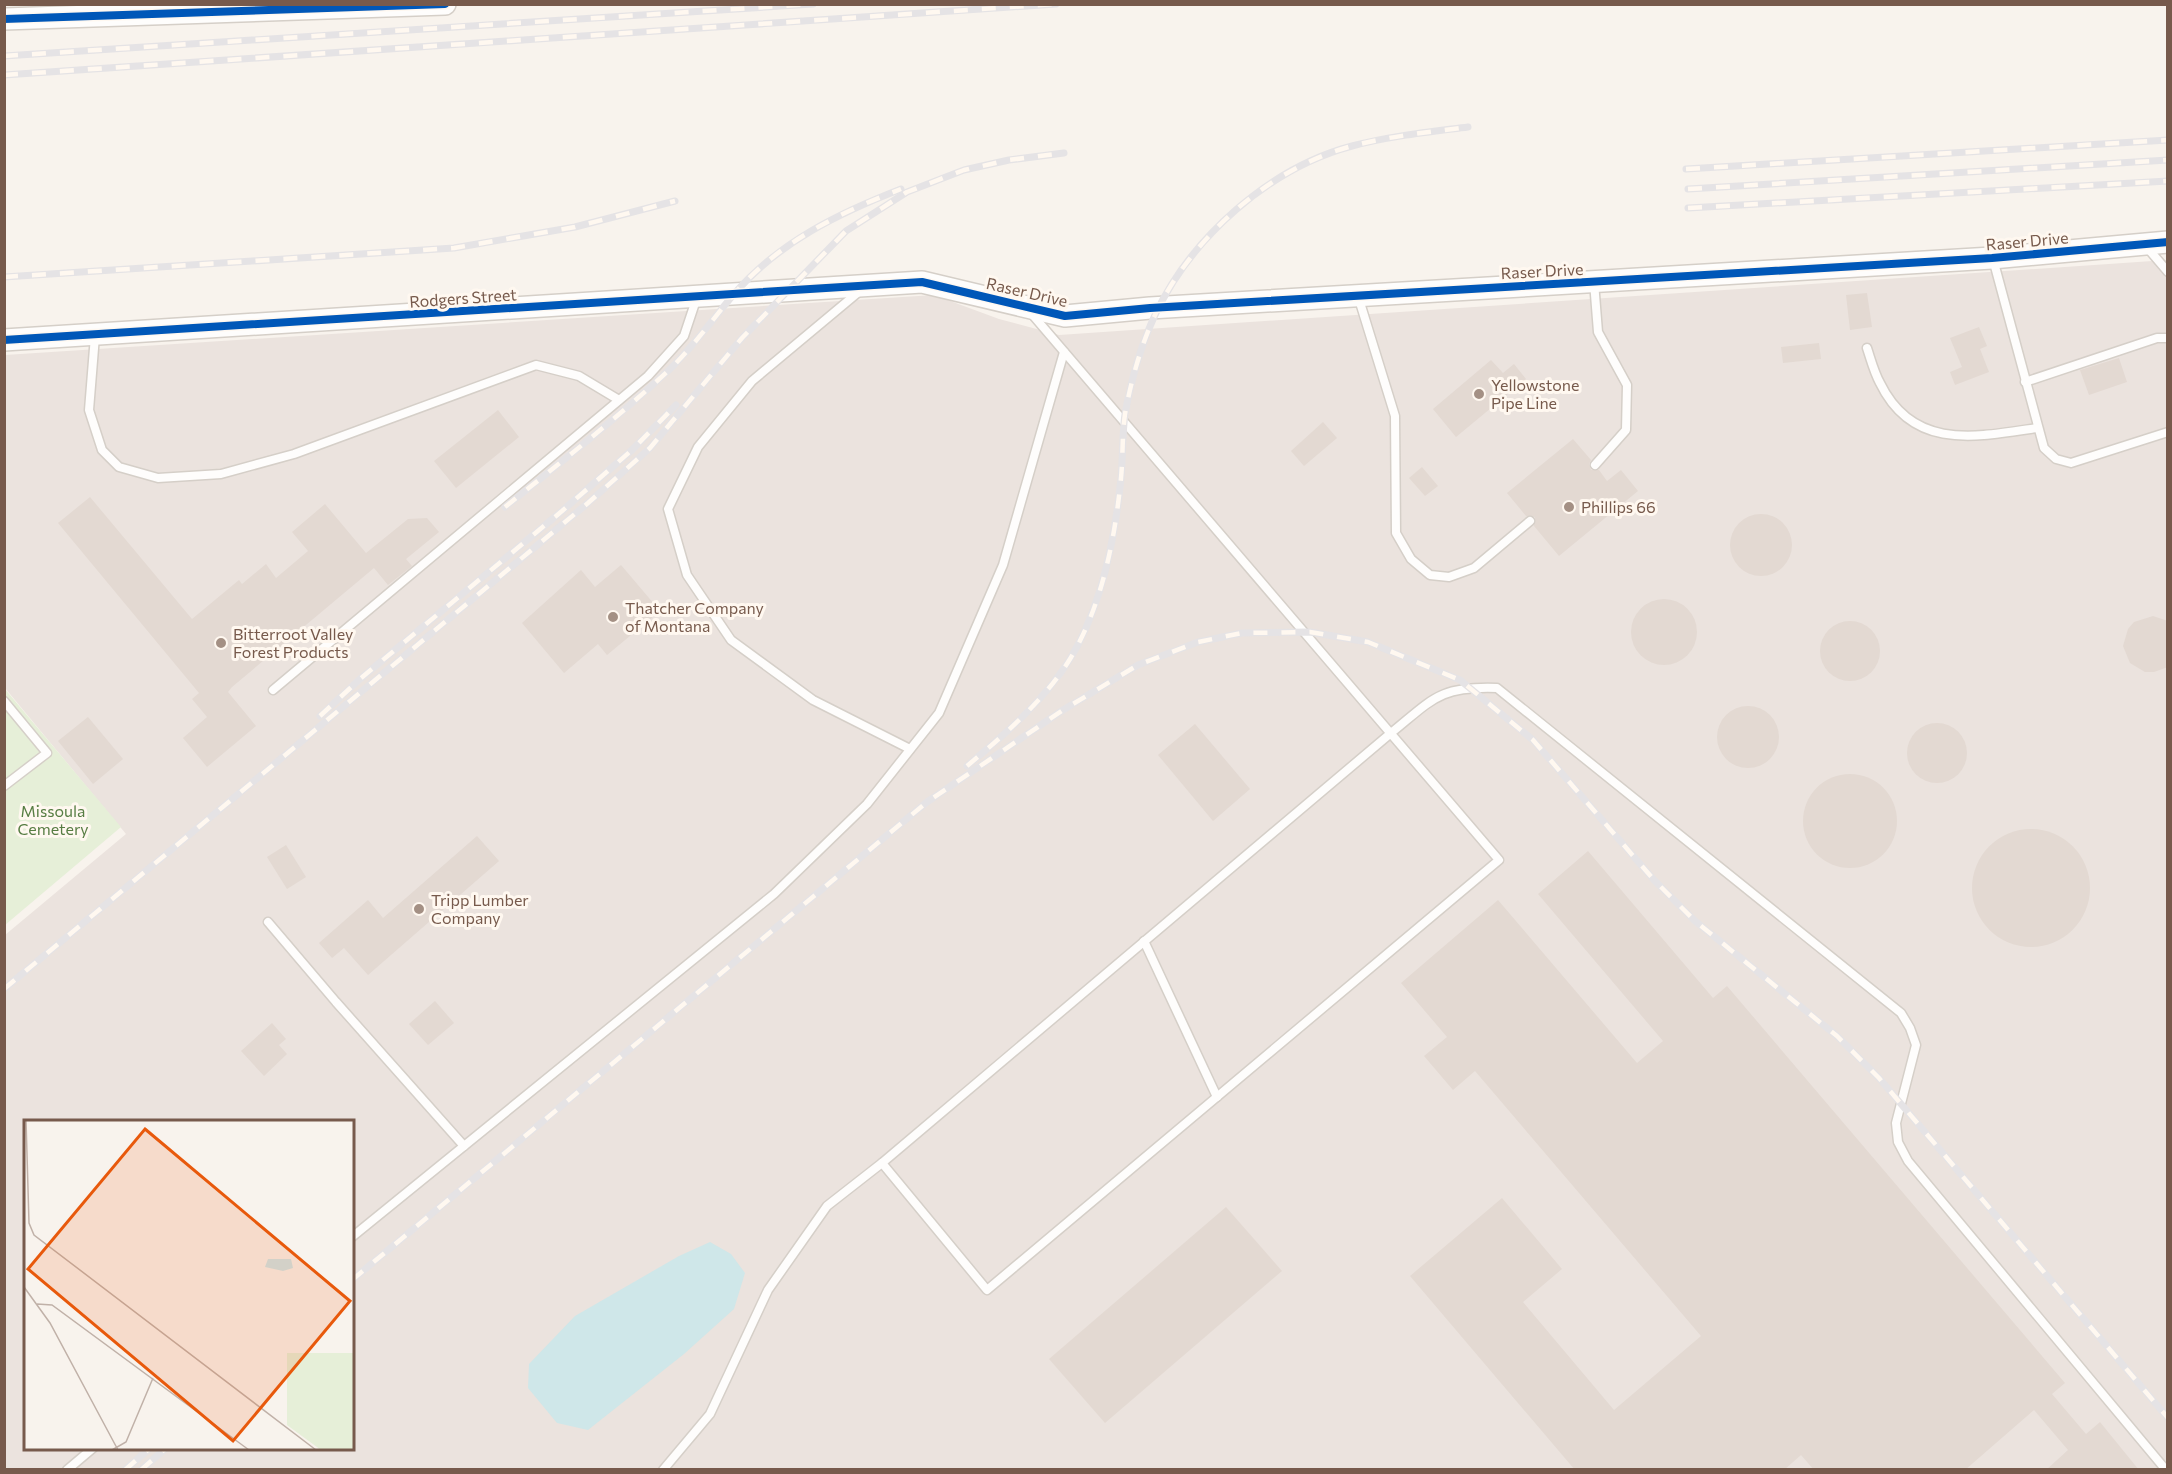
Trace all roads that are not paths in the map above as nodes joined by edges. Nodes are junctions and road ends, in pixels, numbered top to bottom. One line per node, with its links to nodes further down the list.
1 (445, 4): 2 (street)
2 (146, 9): 3 (street)
3 (87, 10): 4 (street)
4 (11, 17)
5 (2168, 242): 6 (street, Raser Drive)
6 (2144, 245): 7 (street, Raser Drive); 8 (lane)
7 (1992, 258): 10 (street, Raser Drive); 20 (lane)
8 (2168, 272)
9 (922, 282): 11 (street, Rodgers Street); 14 (street, Raser Drive)
10 (1594, 282): 12 (street, Raser Drive); 24 (lane)
11 (867, 286): 13 (street, Rodgers Street); 29 (lane)
12 (1358, 296): 14 (street, Raser Drive); 25 (lane)
13 (697, 297): 15 (street, Rodgers Street); 21 (lane)
14 (1025, 306): 19 (lane)
15 (95, 335): 17 (street, Rodgers Street); 21 (lane)
16 (2168, 338): 20 (lane)
17 (4, 340)
18 (1867, 348): 22 (lane)
19 (1064, 352): 28 (lane); 29 (lane)
20 (2025, 382): 22 (lane)
21 (619, 400): 26 (lane)
22 (2037, 428): 23 (lane)
23 (2168, 432)
24 (1595, 465)
25 (1530, 521)
26 (273, 690)
27 (4, 701): 30 (lane)
28 (1391, 734): 32 (lane); 33 (lane); 40 (lane)
29 (910, 749): 34 (lane)
30 (4, 786)
31 (268, 922): 34 (lane)
32 (1144, 941): 33 (lane); 35 (lane)
33 (1217, 1097): 35 (lane)
34 (464, 1146): 36 (lane)
35 (882, 1163): 39 (lane)
36 (354, 1235)
37 (92, 1450): 38 (lane)
38 (67, 1470)
39 (663, 1470)
40 (2166, 1470)

